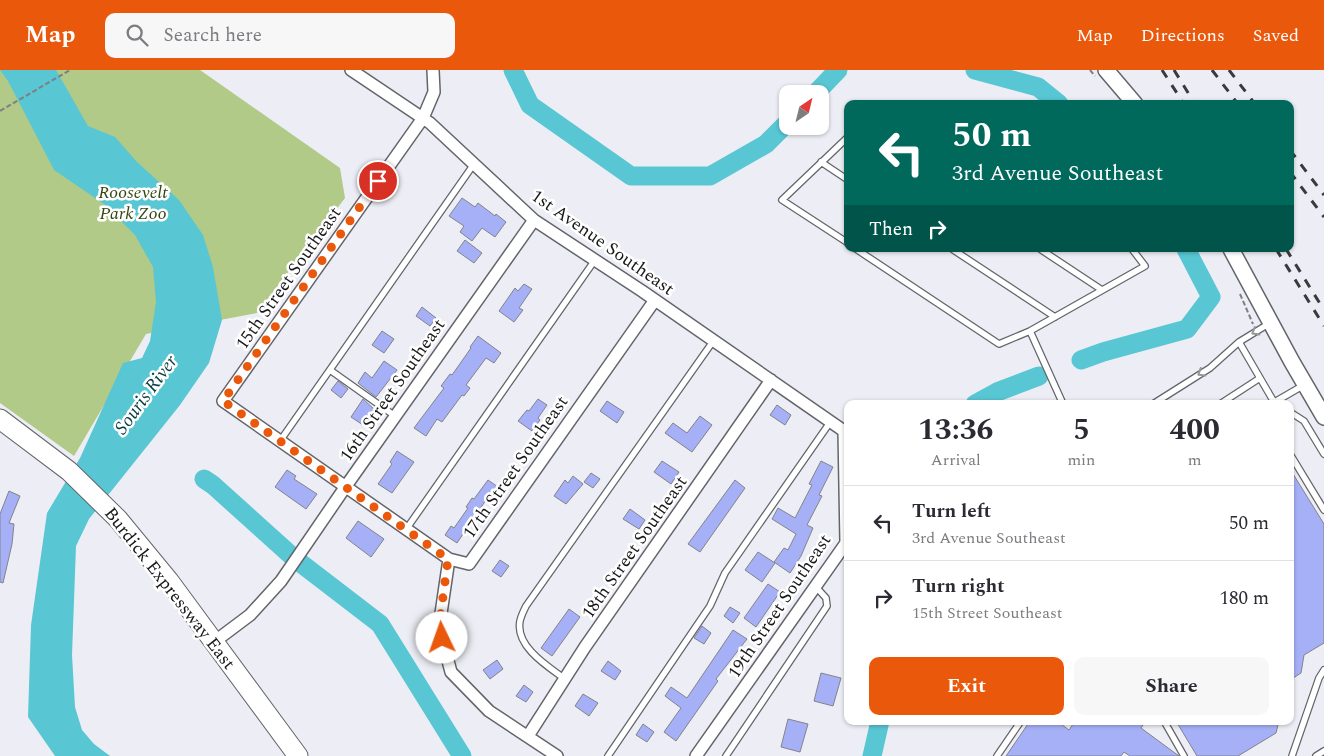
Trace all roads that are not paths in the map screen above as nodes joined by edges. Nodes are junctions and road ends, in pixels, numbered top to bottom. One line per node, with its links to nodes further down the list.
1 (351, 70): 5 (street, 1st Avenue Southeast)
2 (433, 70): 5 (street, 15th Street Southeast)
3 (1106, 70): 4 (street)
4 (1132, 100)
5 (423, 118): 8 (street, 1st Avenue Southeast); 40 (street, 15th Street Southeast)
6 (844, 142): 7 (lane)
7 (821, 162): 9 (lane); 11 (lane)
8 (474, 164): 10 (street, 1st Avenue Southeast); 25 (lane)
9 (844, 177)
10 (534, 220): 17 (street, 1st Avenue Southeast); 35 (street, 16th Street Southeast)
11 (844, 240)
12 (861, 252): 22 (lane)
13 (957, 252): 20 (lane)
14 (1045, 252): 18 (lane)
15 (1134, 252): 18 (lane)
16 (1233, 252): 21 (street)
17 (595, 260): 19 (street, 1st Avenue Southeast); 46 (lane)
18 (1102, 290): 20 (lane)
19 (655, 300): 23 (street, 1st Avenue Southeast); 48 (street, 17th Street Southeast)
20 (1055, 316): 22 (lane)
21 (1271, 322): 24 (lane, one-way to 24); 28 (street)
22 (1030, 331): 29 (lane)
23 (714, 340): 27 (street, 1st Avenue Southeast); 52 (lane)
24 (1238, 342): 26 (lane); 30 (lane, one-way to 30)
25 (330, 370): 35 (lane); 40 (lane)
26 (1260, 378): 31 (lane); 32 (lane)
27 (771, 380): 38 (street, 1st Avenue Southeast); 52 (street, 18th Street Southeast)
28 (1305, 385): 33 (lane); 36 (street)
29 (1061, 400)
30 (1159, 400)
31 (1226, 400)
32 (1272, 400)
33 (1279, 400)
34 (1294, 415): 41 (lane)
35 (395, 416): 43 (street, 16th Street Southeast)
36 (1324, 417)
37 (0, 419): 50 (main road, Burdick Expressway East)
38 (831, 421): 39 (street, 1st Avenue Southeast); 59 (lane)
39 (844, 430)
40 (280, 441): 43 (street)
41 (1324, 454)
42 (1294, 460): 44 (lane)
43 (346, 486): 46 (street); 50 (street, 16th Street Southeast)
44 (1322, 501): 45 (lane)
45 (1324, 510)
46 (406, 528): 48 (street)
47 (844, 545): 49 (street, 19th Street Southeast)
48 (448, 559): 55 (street)
49 (816, 587): 60 (street, 19th Street Southeast); 61 (lane)
50 (214, 642): 57 (main road, Burdick Expressway East)
51 (1324, 670): 64 (lane)
52 (564, 679): 55 (street, 18th Street Southeast)
53 (1018, 725): 62 (lane)
54 (1166, 725): 63 (lane)
55 (528, 736): 58 (street)
56 (1324, 751): 65 (lane)
57 (298, 756)
58 (557, 756)
59 (608, 756)
60 (696, 756)
61 (726, 756)
62 (998, 756)
63 (1184, 756)
64 (1292, 756)
65 (1316, 756)

